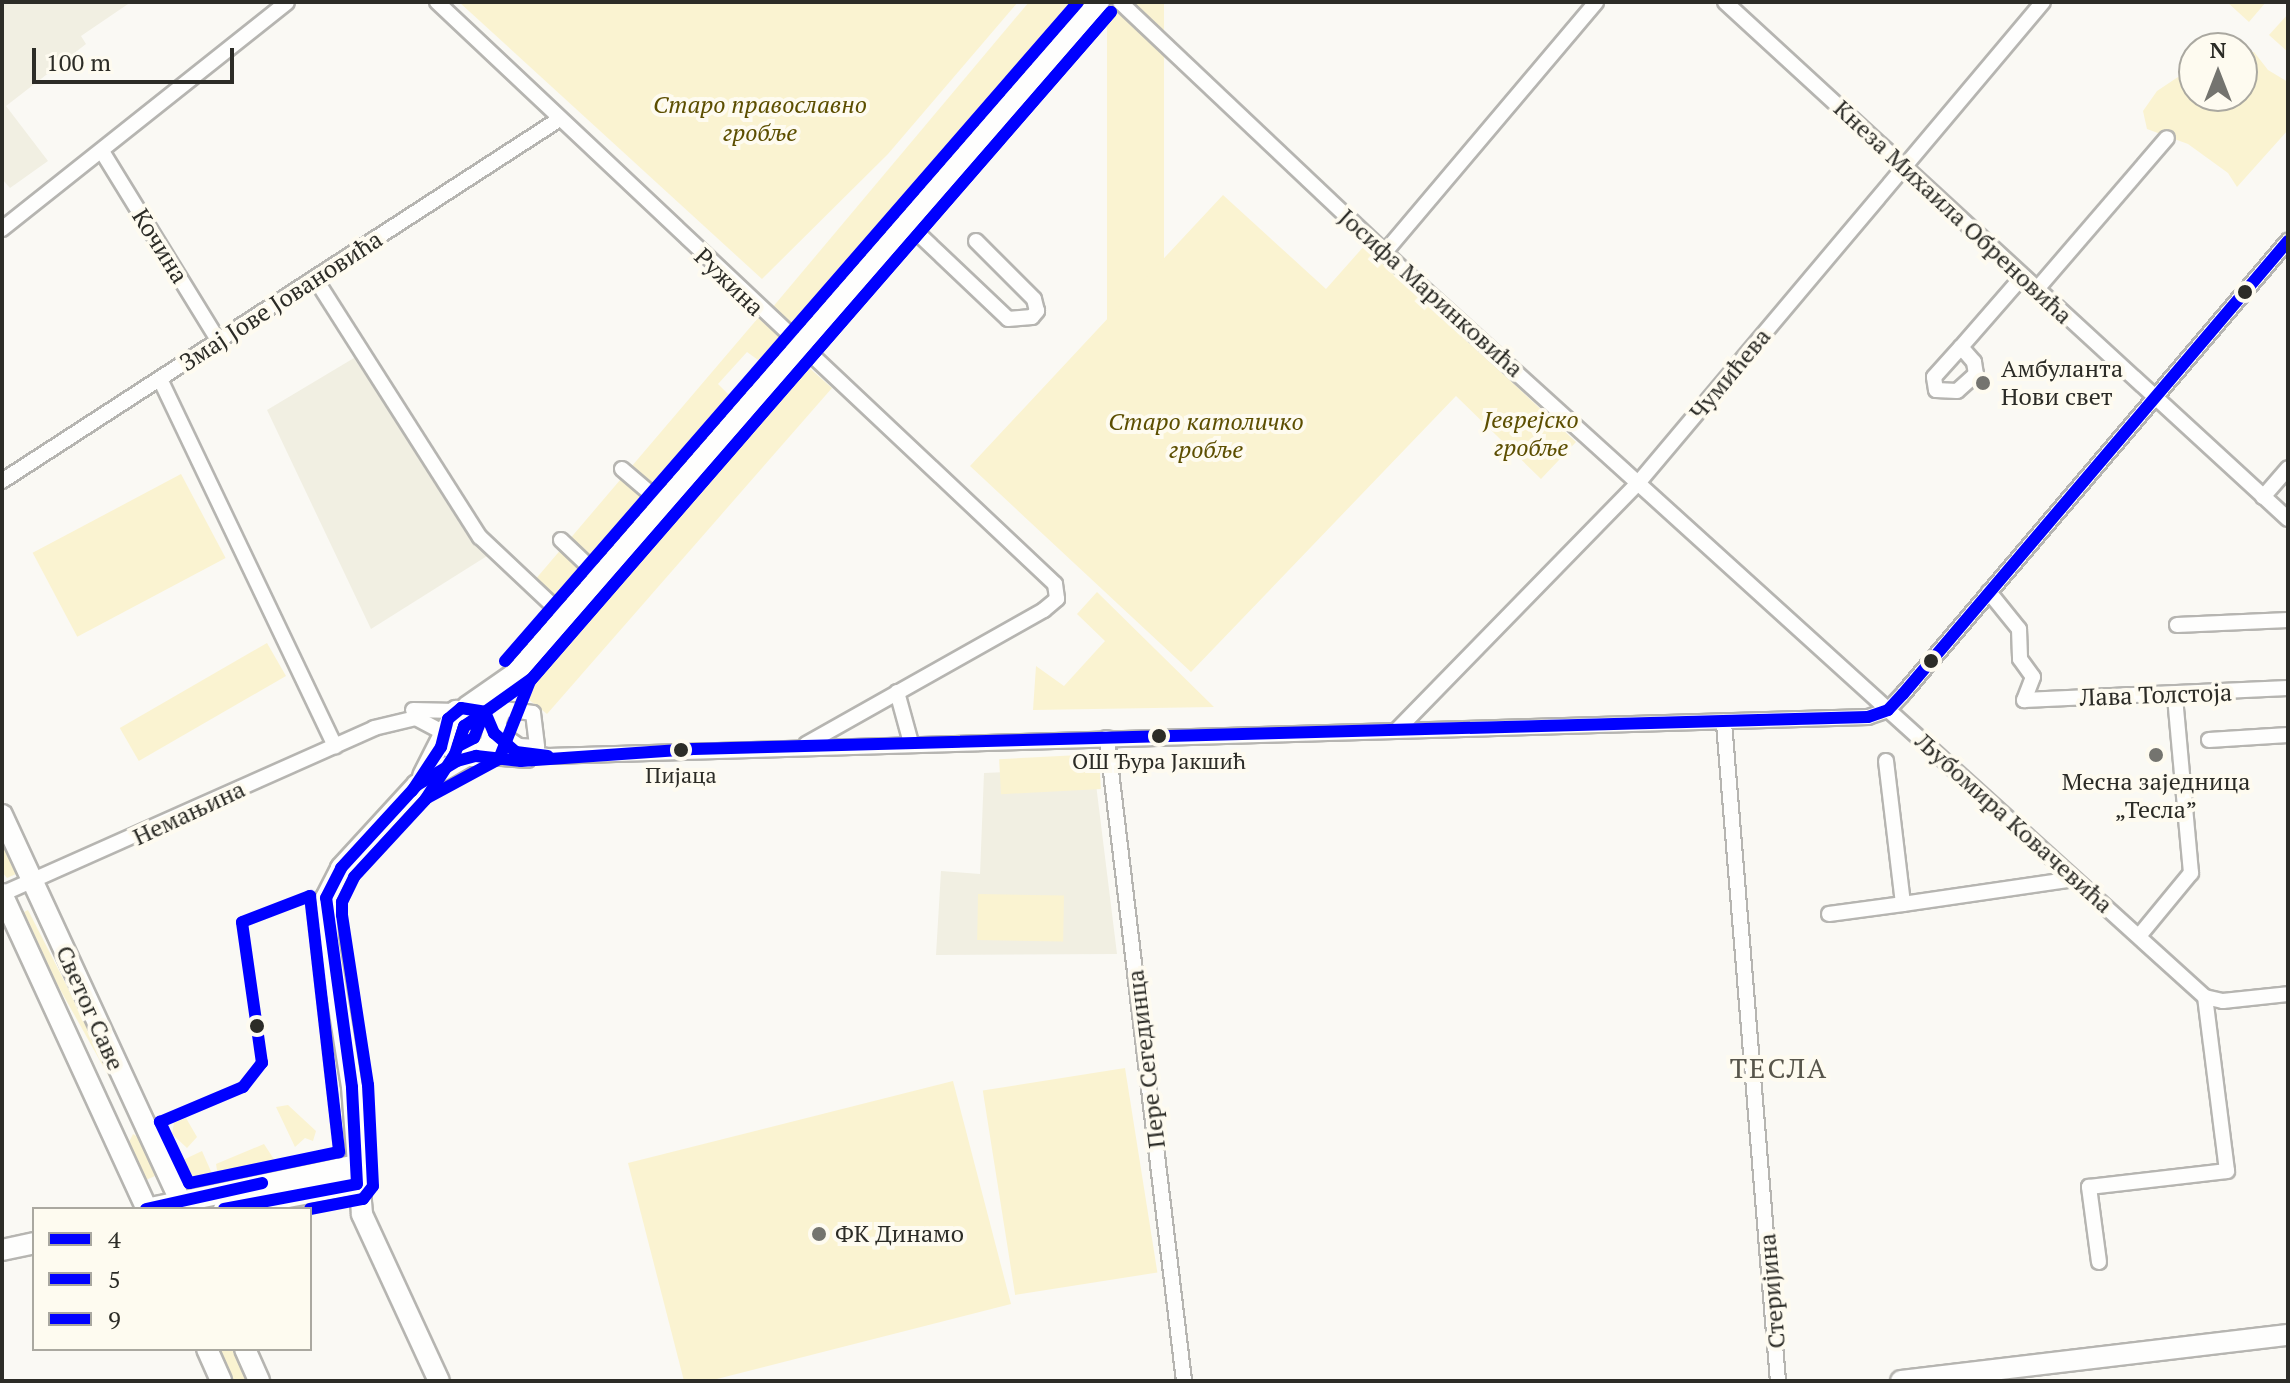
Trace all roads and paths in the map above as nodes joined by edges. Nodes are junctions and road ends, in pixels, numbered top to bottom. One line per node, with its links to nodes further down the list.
1 (287, 2): 10 (street)
2 (437, 2): 8 (street, Ружина)
3 (1099, 2): 12 (street)
4 (1120, 2): 16 (street, Јосифа Маринковића)
5 (1596, 2): 16 (street)
6 (1725, 2): 11 (street, Кнеза Михаила Обреновића)
7 (2043, 2): 11 (street, Чумићева)
8 (558, 120): 18 (street, Змај Јове Јовановића); 22 (street, Ружина)
9 (2167, 138): 19 (street)
10 (103, 153): 13 (street); 20 (street, Кочина)
11 (1907, 166): 17 (street, Кнеза Михаила Обреновића); 28 (street, Чумићева)
12 (907, 223): 14 (street); 22 (street)
13 (2, 229)
14 (976, 241)
15 (2288, 241): 24 (street)
16 (1385, 252): 28 (street, Јосифа Маринковића)
17 (2023, 276): 19 (street, Кнеза Михаила Обреновића); 21 (street)
18 (316, 280): 20 (street, Змај Јове Јовановића); 35 (street)
19 (2037, 289): 24 (street, Кнеза Михаила Обреновића)
20 (218, 340): 23 (street, Змај Јове Јовановића)
21 (1961, 347)
22 (799, 349): 30 (street); 40 (street, Ружина)
23 (160, 379): 27 (street, Змај Јове Јовановића); 53 (street)
24 (2153, 397): 29 (street, Кнеза Михаила Обреновића); 34 (street)
25 (2288, 468): 29 (street)
26 (622, 469): 30 (street)
27 (2, 481)
28 (1639, 482): 43 (street, Јосифа Маринковића); 46 (street, Чумићева)
29 (2263, 497): 31 (street, Кнеза Михаила Обреновића)
30 (663, 504): 33 (street)
31 (2288, 519)
32 (561, 540): 33 (street)
33 (600, 577): 35 (street)
34 (1989, 592): 41 (street, Лава Толстоја); 43 (street)
35 (565, 617): 38 (street)
36 (2288, 620): 37 (street)
37 (2177, 625)
38 (516, 673): 42 (street); 47 (street)
39 (2288, 688): 41 (street, Лава Толстоја)
40 (897, 692): 52 (street); 54 (street)
41 (2175, 696): 65 (street)
42 (461, 709): 45 (street); 47 (street); 48 (street)
43 (1888, 710): 44 (street); 60 (street, Љубомира Ковачевића)
44 (1724, 723): 46 (street); 82 (street, Стеријина)
45 (374, 728): 48 (street); 53 (street, Немањина)
46 (1398, 729): 50 (street)
47 (494, 730): 55 (street); 56 (street)
48 (445, 735): 56 (street); 58 (street)
49 (2288, 735): 51 (street)
50 (1107, 738): 52 (street); 81 (street, Пере Сегединца)
51 (2209, 740)
52 (911, 743): 54 (street)
53 (335, 746): 61 (street, Немањина)
54 (802, 747): 55 (street)
55 (544, 748): 56 (street)
56 (472, 756): 58 (street)
57 (1886, 761): 63 (street)
58 (417, 785): 68 (street)
59 (2, 815): 61 (street, Светог Саве)
60 (2074, 879): 63 (street); 65 (street, Љубомира Ковачевића)
61 (34, 884): 62 (street, Немањина); 69 (street, Светог Саве)
62 (2, 894): 70 (street, Светог Саве)
63 (1903, 904): 64 (street)
64 (1829, 914)
65 (2139, 936): 67 (street, Љубомира Ковачевића)
66 (2288, 994): 67 (street)
67 (2205, 997): 74 (street)
68 (356, 1174): 69 (street); 71 (street); 80 (street)
69 (182, 1205)
70 (146, 1207)
71 (232, 1207)
72 (32, 1243): 73 (street)
73 (2, 1250)
74 (2099, 1262)
75 (2288, 1335): 83 (street)
76 (208, 1351): 78 (street)
77 (246, 1351): 79 (street)
78 (221, 1381)
79 (259, 1381)
80 (439, 1381)
81 (1184, 1381)
82 (1778, 1381)
83 (1901, 1381)

